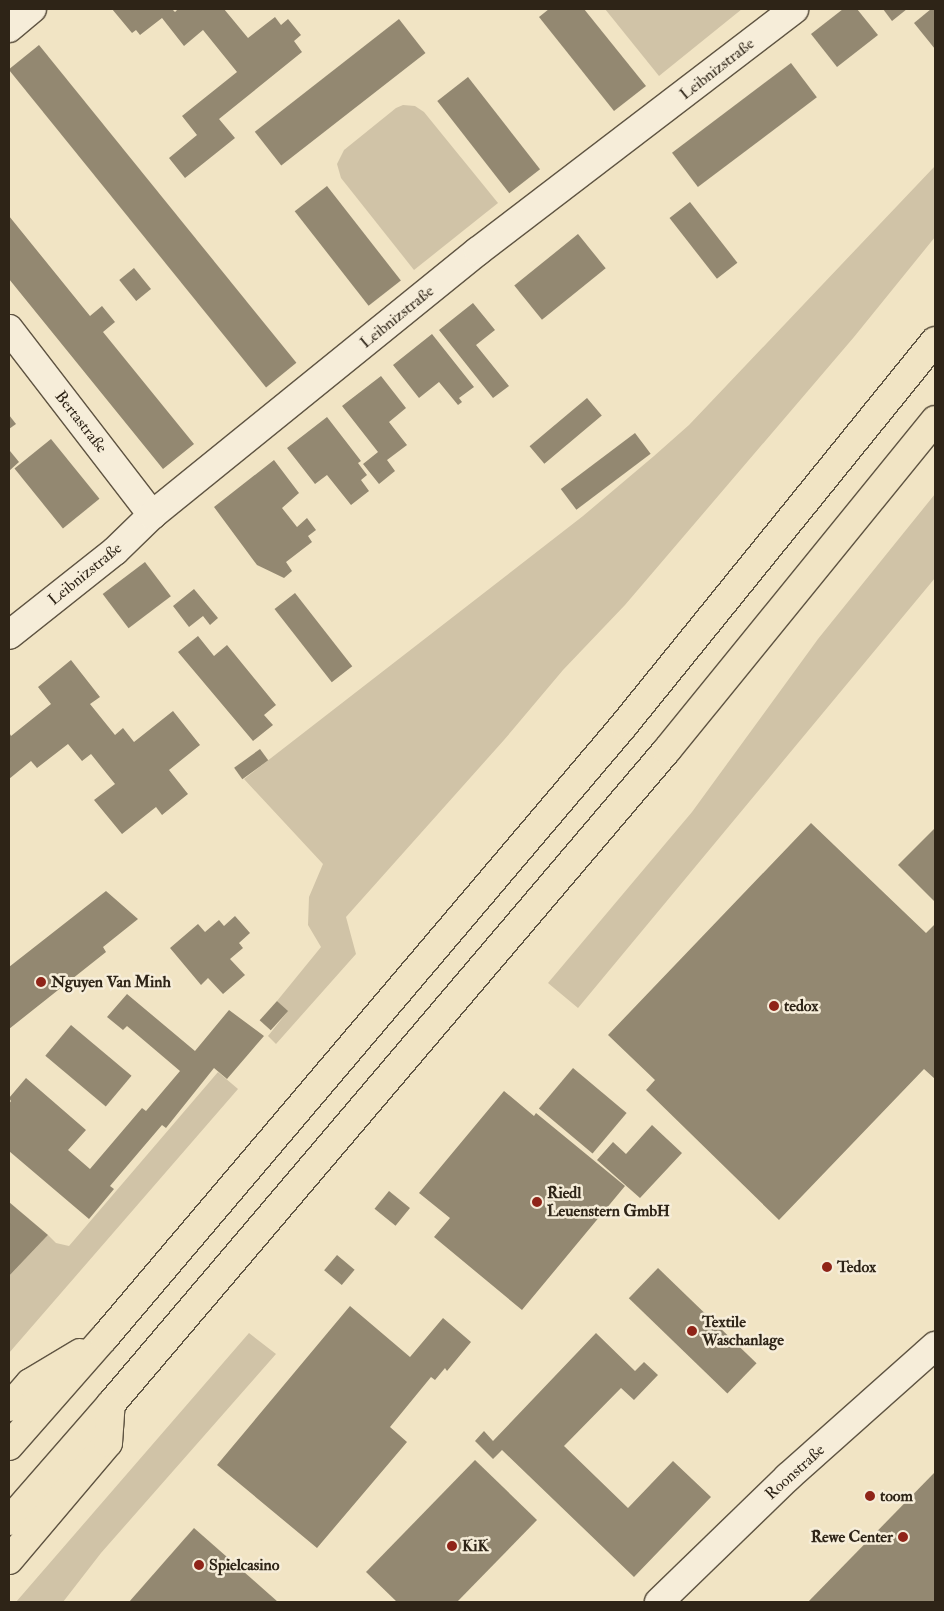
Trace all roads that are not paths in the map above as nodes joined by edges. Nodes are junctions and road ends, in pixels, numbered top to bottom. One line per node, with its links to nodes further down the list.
1 (32, 9): 3 (street)
2 (794, 9): 7 (street, Leibnizstraße)
3 (9, 28)
4 (9, 329): 7 (street, Bertastraße)
5 (935, 341): 9 (highway)
6 (935, 420): 11 (highway)
7 (152, 515): 8 (street, Leibnizstraße)
8 (9, 635)
9 (104, 1338): 12 (highway); 13 (highway)
10 (935, 1346): 16 (street, Roonstraße)
11 (111, 1404): 14 (highway); 15 (highway)
12 (9, 1407)
13 (9, 1446)
14 (9, 1520)
15 (9, 1560)
16 (659, 1602)

